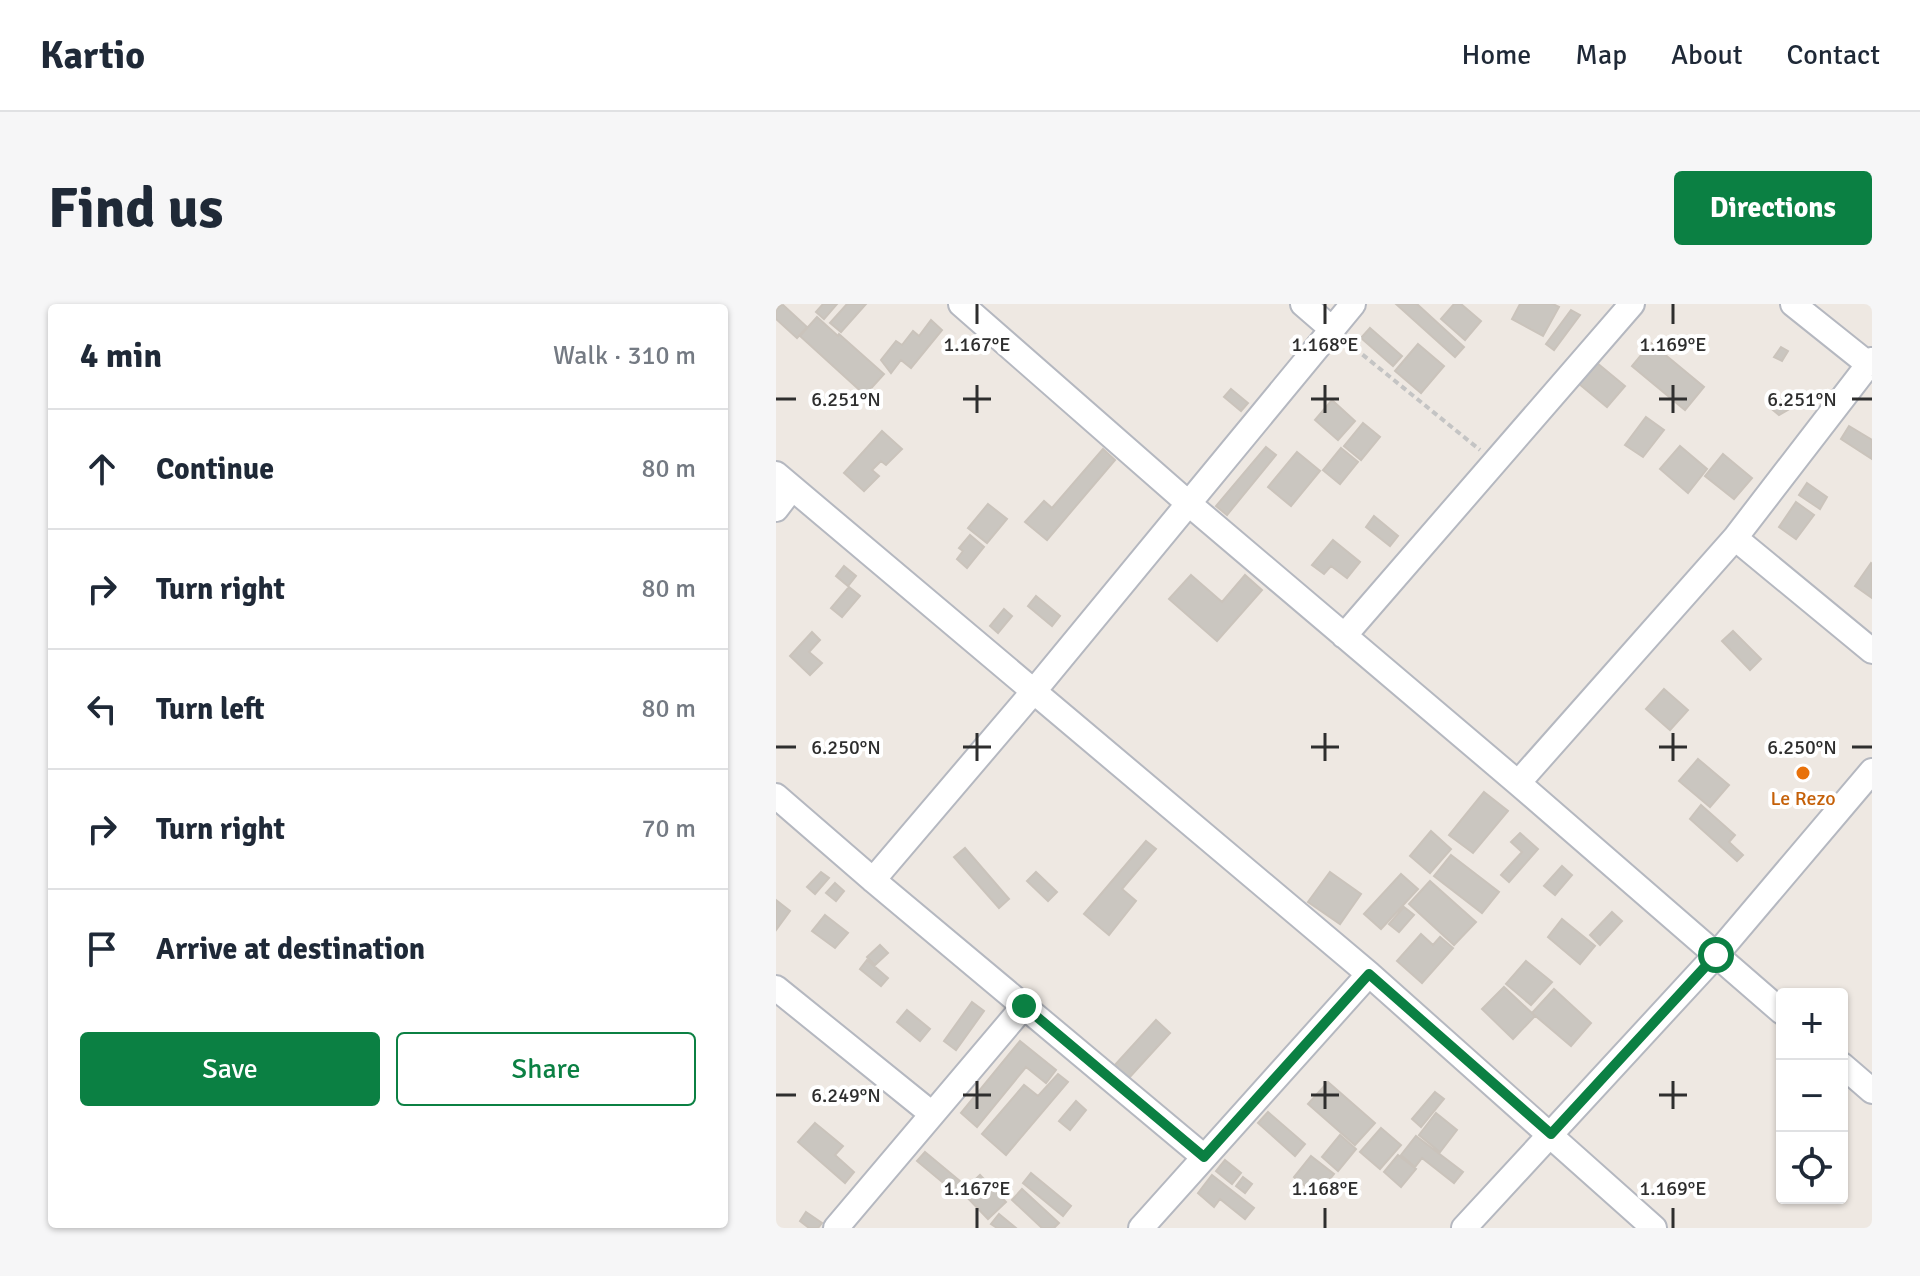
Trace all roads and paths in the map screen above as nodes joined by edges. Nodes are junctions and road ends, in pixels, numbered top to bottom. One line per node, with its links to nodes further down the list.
1 (1303, 304): 6 (street)
2 (1353, 304): 6 (street)
3 (1632, 304): 8 (street)
4 (1793, 304): 7 (street)
5 (964, 305): 10 (street)
6 (1333, 330): 8 (path); 10 (street)
7 (1870, 362): 12 (street)
8 (1495, 462): 13 (street)
9 (784, 481): 11 (street); 15 (street)
10 (1188, 503): 13 (street); 15 (street)
11 (776, 509)
12 (1735, 538): 14 (street); 17 (street)
13 (1344, 636): 17 (street)
14 (1872, 651)
15 (1034, 691): 19 (street); 21 (street)
16 (1872, 771): 20 (street)
17 (1518, 783): 20 (street)
18 (776, 796): 19 (street)
19 (873, 880): 23 (street)
20 (1716, 955): 24 (street); 28 (street)
21 (1369, 974): 28 (street); 29 (street)
22 (776, 988): 27 (street)
23 (1024, 1006): 27 (street); 29 (street)
24 (1776, 1007)
25 (1848, 1070): 26 (street)
26 (1871, 1088)
27 (932, 1114): 30 (street)
28 (1551, 1134): 32 (street); 33 (street)
29 (1204, 1157): 31 (street)
30 (836, 1228)
31 (1141, 1228)
32 (1464, 1228)
33 (1654, 1228)

